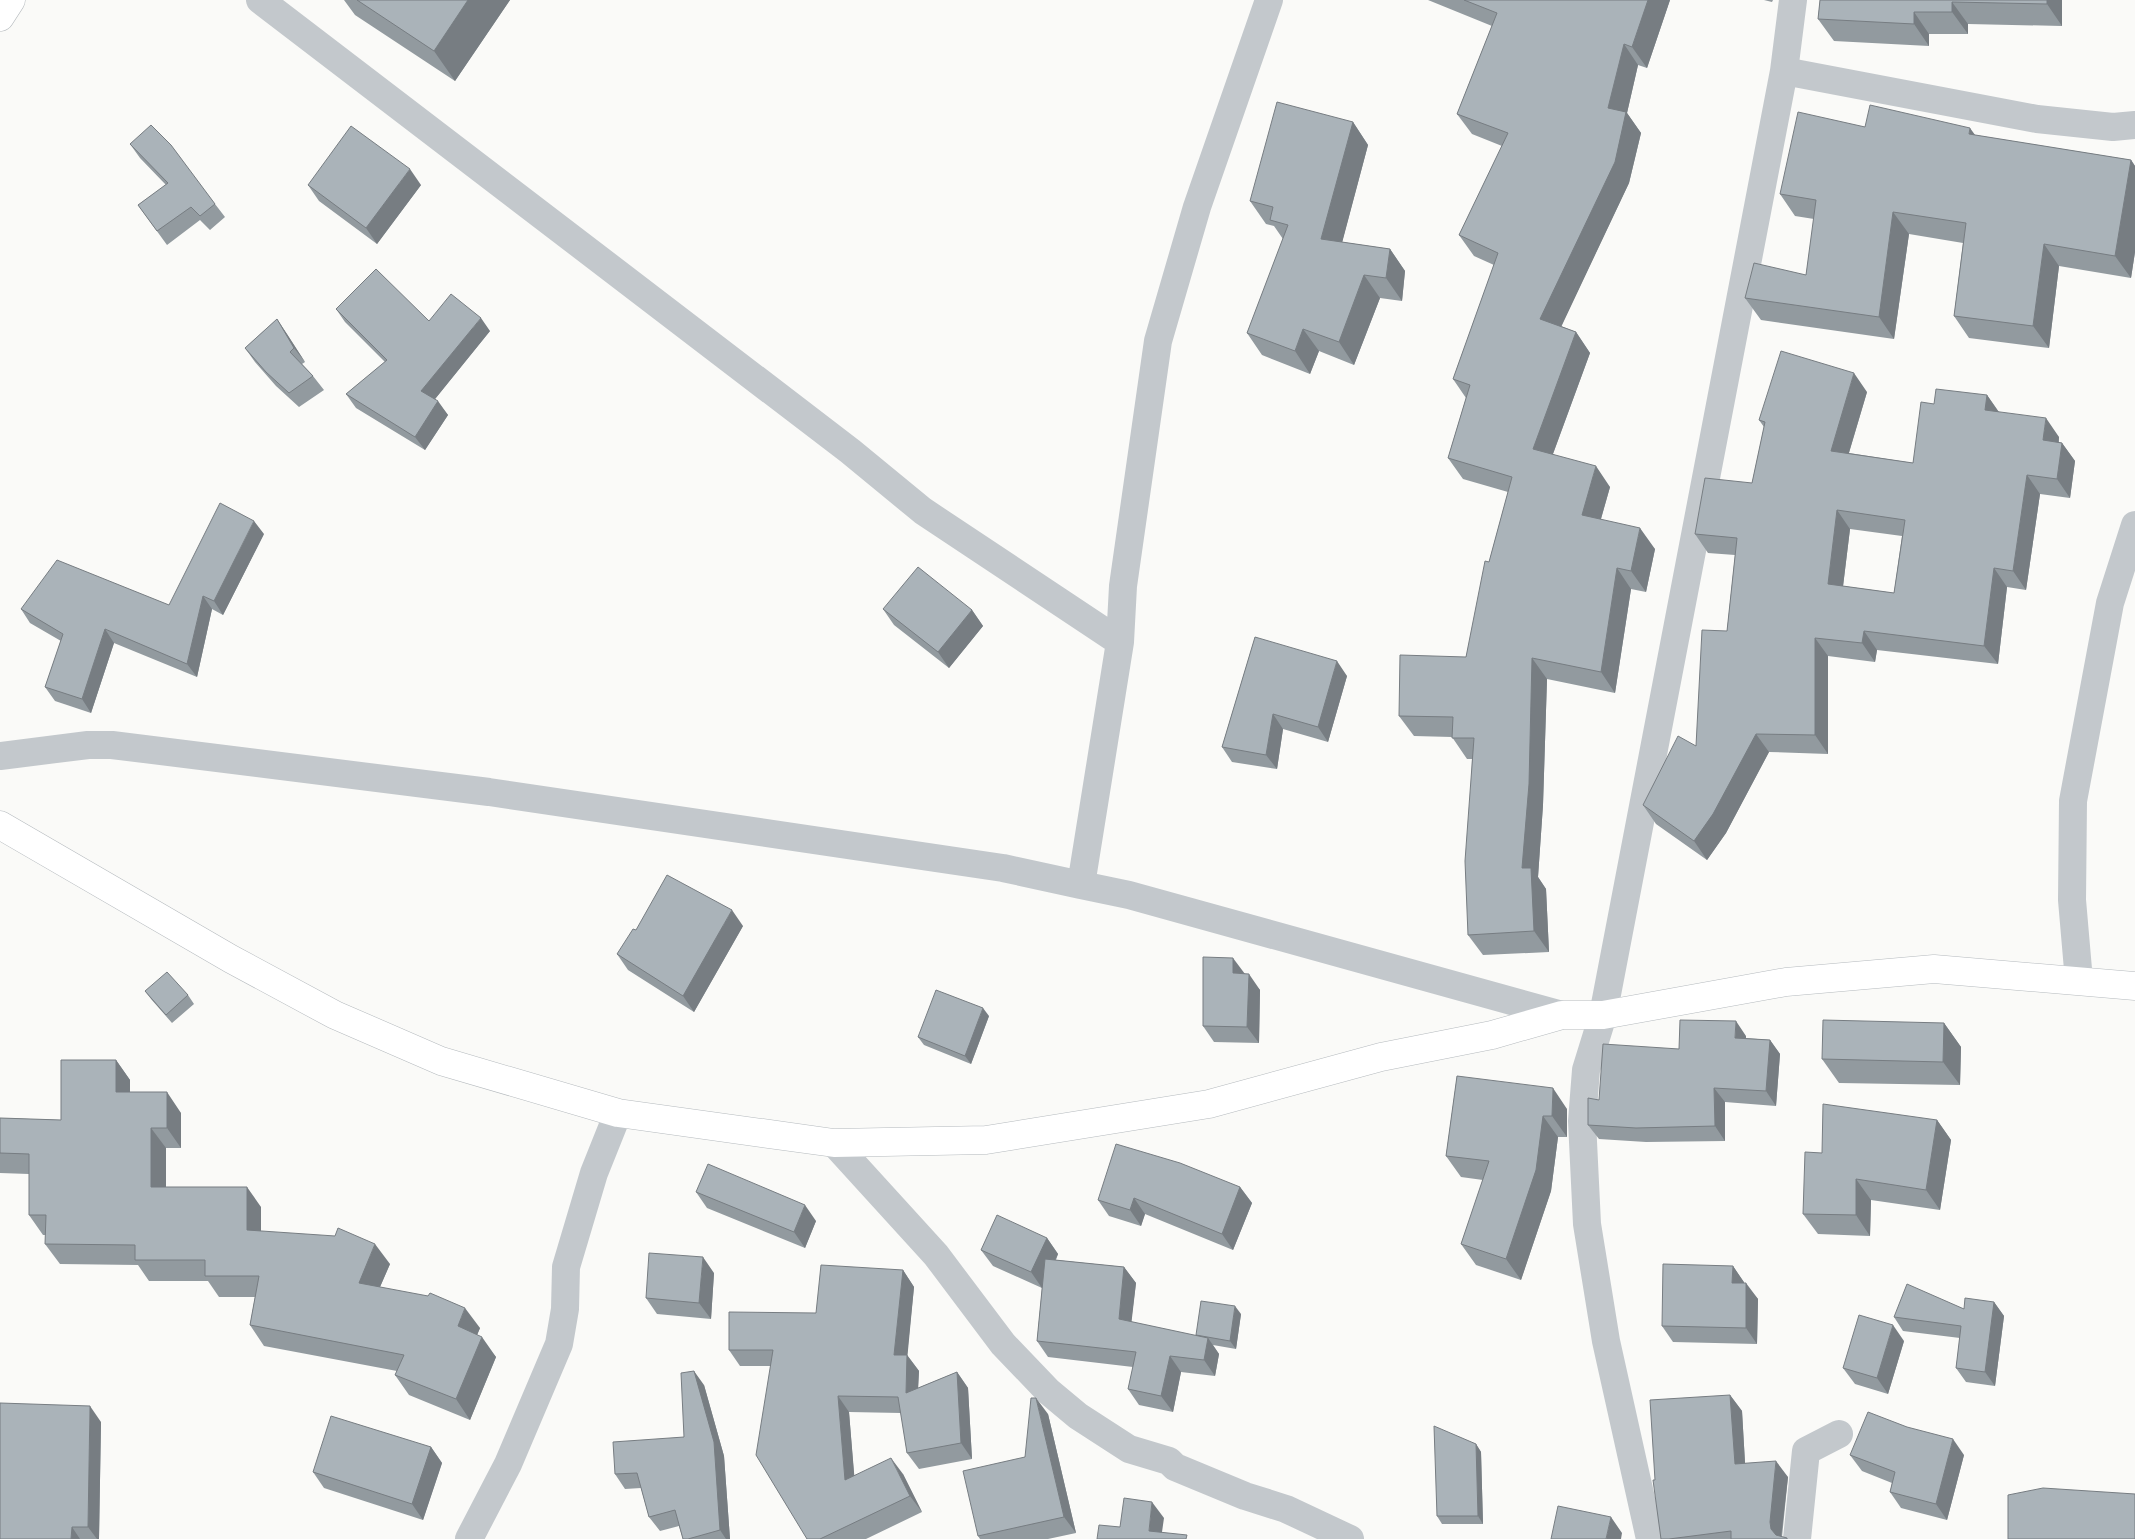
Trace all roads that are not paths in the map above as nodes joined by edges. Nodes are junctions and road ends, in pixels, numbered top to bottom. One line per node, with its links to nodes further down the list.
1 (11, 0): 5 (main road)
2 (260, 0): 9 (street)
3 (1269, 0): 9 (street)
4 (1793, 0): 6 (street)
5 (0, 17)
6 (1784, 71): 7 (street); 16 (street)
7 (2135, 125)
8 (2135, 525): 13 (street)
9 (1120, 642): 12 (street)
10 (0, 756): 12 (street)
11 (0, 825): 17 (main road)
12 (1081, 885): 15 (street)
13 (2078, 981): 14 (main road); 16 (main road)
14 (2135, 986)
15 (1562, 1015): 16 (main road); 18 (main road)
16 (1603, 1015): 22 (street)
17 (618, 1113): 18 (main road); 20 (street)
18 (834, 1143): 21 (street)
19 (1839, 1434): 23 (street)
20 (469, 1539)
21 (1350, 1539)
22 (1650, 1539)
23 (1797, 1539)

